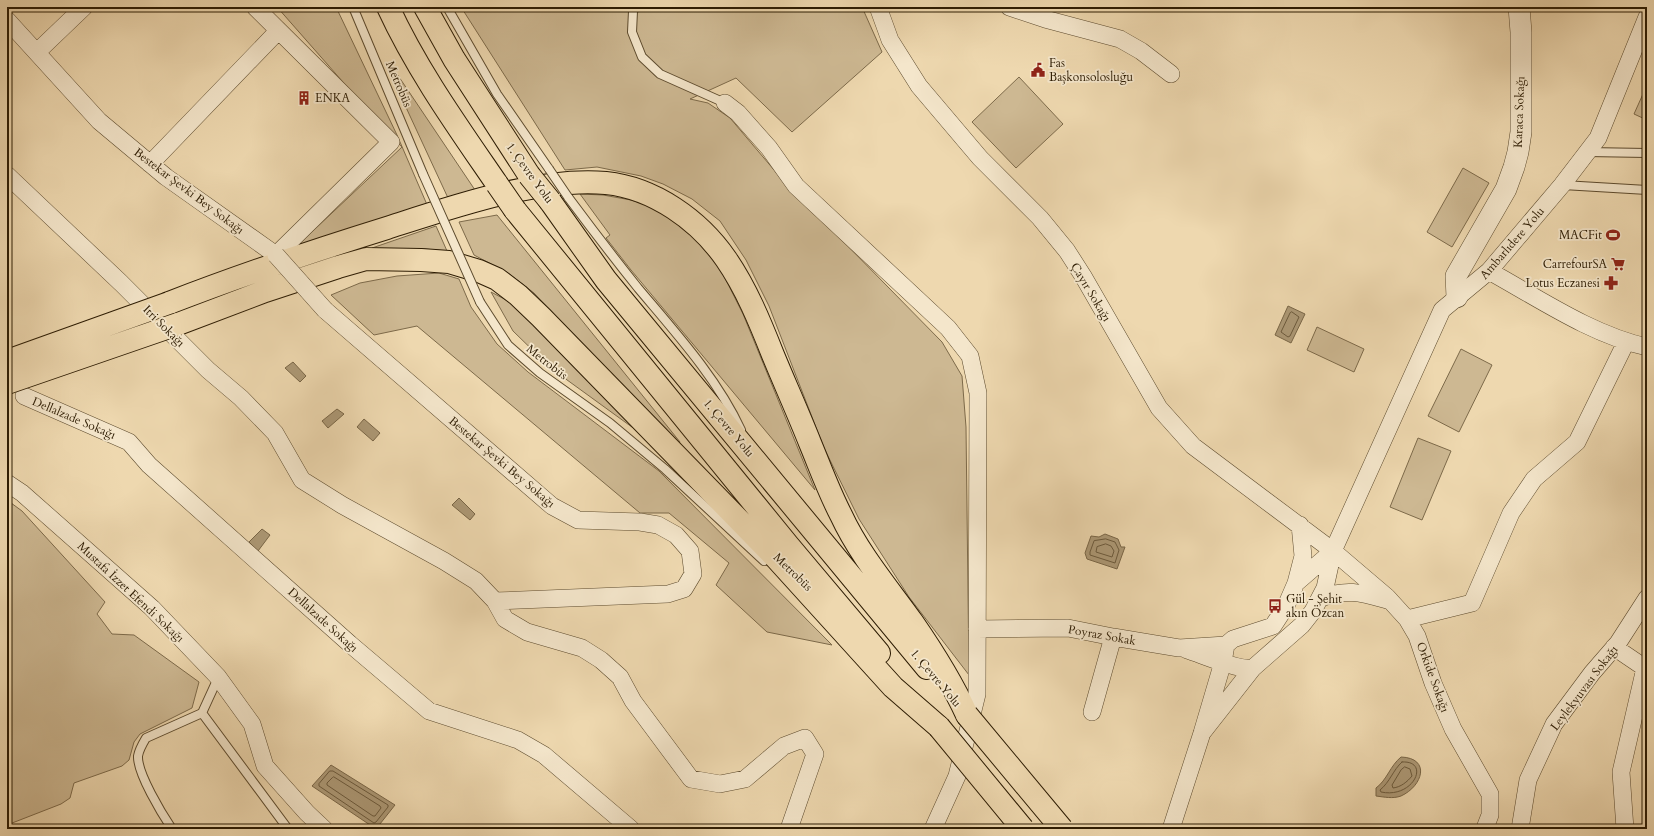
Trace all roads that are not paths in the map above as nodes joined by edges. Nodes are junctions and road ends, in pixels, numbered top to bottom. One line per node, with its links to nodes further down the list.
1 (84, 7): 14 (street)
2 (255, 7): 13 (street)
3 (353, 7): 35 (lane, Metrobüs, bridge)
4 (388, 7): 55 (highway, bridge)
5 (425, 7): 23 (highway, 1. Çevre Yolu, bridge)
6 (447, 7): 23 (lane, bridge)
7 (636, 7): 16 (lane)
8 (878, 7): 33 (street, Çayır Sokağı)
9 (1009, 7): 15 (street)
10 (1519, 7): 26 (street, Karaca Sokağı)
11 (1647, 17): 17 (street, Ambarlıdere Yolu)
12 (7, 20): 14 (street, Bestekar Şevki Bey Sokağı)
13 (278, 31): 19 (street); 24 (street)
14 (37, 52): 19 (street, Bestekar Şevki Bey Sokağı)
15 (1170, 74)
16 (725, 103): 43 (street)
17 (1587, 152): 18 (lane); 21 (street, Ambarlıdere Yolu)
18 (1647, 153)
19 (150, 164): 24 (street, Bestekar Şevki Bey Sokağı)
20 (7, 175): 40 (street, Itri Sokağı)
21 (1562, 185): 22 (lane); 25 (street, Ambarlıdere Yolu)
22 (1647, 190)
23 (559, 199): 54 (highway, 1. Çevre Yolu)
24 (276, 255): 40 (street, Bestekar Şevki Bey Sokağı, bridge)
25 (1489, 271): 26 (street, Ambarlıdere Yolu); 27 (street)
26 (1457, 297): 34 (street, Ambarlıdere Yolu)
27 (1626, 342): 28 (street); 42 (street)
28 (1647, 347)
29 (7, 361): 54 (highway, bridge)
30 (7, 383): 45 (highway, bridge)
31 (24, 396): 60 (street, Dellalzade Sokağı)
32 (7, 483): 51 (street, Mustafa İzzet Efendi Sokağı)
33 (1300, 525): 34 (street, Çayır Sokağı); 37 (street)
34 (1333, 550): 37 (street, Ambarlıdere Yolu); 38 (street, Ambarlıdere Yolu); 41 (street, Orkide Sokağı)
35 (771, 567)
36 (787, 583): 45 (lane, Metrobüs)
37 (1296, 583): 46 (street, Ambarlıdere Yolu)
38 (1321, 598): 41 (street); 50 (street, Ambarlıdere Yolu)
39 (1647, 598): 47 (street, Leylekyuvası Sokağı)
40 (494, 601): 61 (street, Itri Sokağı)
41 (1391, 602): 42 (street, Orkide Sokağı)
42 (1407, 619): 66 (street, Orkide Sokağı)
43 (977, 629): 44 (street, Poyraz Sokak); 62 (street)
44 (1113, 637): 48 (street, Poyraz Sokak); 52 (street)
45 (850, 642): 55 (highway)
46 (1226, 645): 48 (street, Poyraz Sokak); 49 (street, Ambarlıdere Yolu)
47 (1614, 647): 67 (street, Leylekyuvası Sokağı); 68 (street)
48 (1179, 648): 49 (street)
49 (1223, 662): 50 (street); 56 (street, Ambarlıdere Yolu)
50 (1253, 668): 56 (street, Ambarlıdere Yolu)
51 (218, 677): 53 (lane); 59 (street, Mustafa İzzet Efendi Sokağı)
52 (1092, 712)
53 (202, 713): 57 (lane); 58 (lane)
54 (966, 715): 64 (highway, 1. Çevre Yolu, bridge)
55 (939, 727): 63 (highway, bridge)
56 (1202, 733): 65 (street, Ambarlıdere Yolu)
57 (172, 829)
58 (288, 829)
59 (324, 829)
60 (631, 829)
61 (789, 829)
62 (933, 829)
63 (1023, 829)
64 (1062, 829)
65 (1171, 829)
66 (1486, 829)
67 (1520, 829)
68 (1625, 829)

